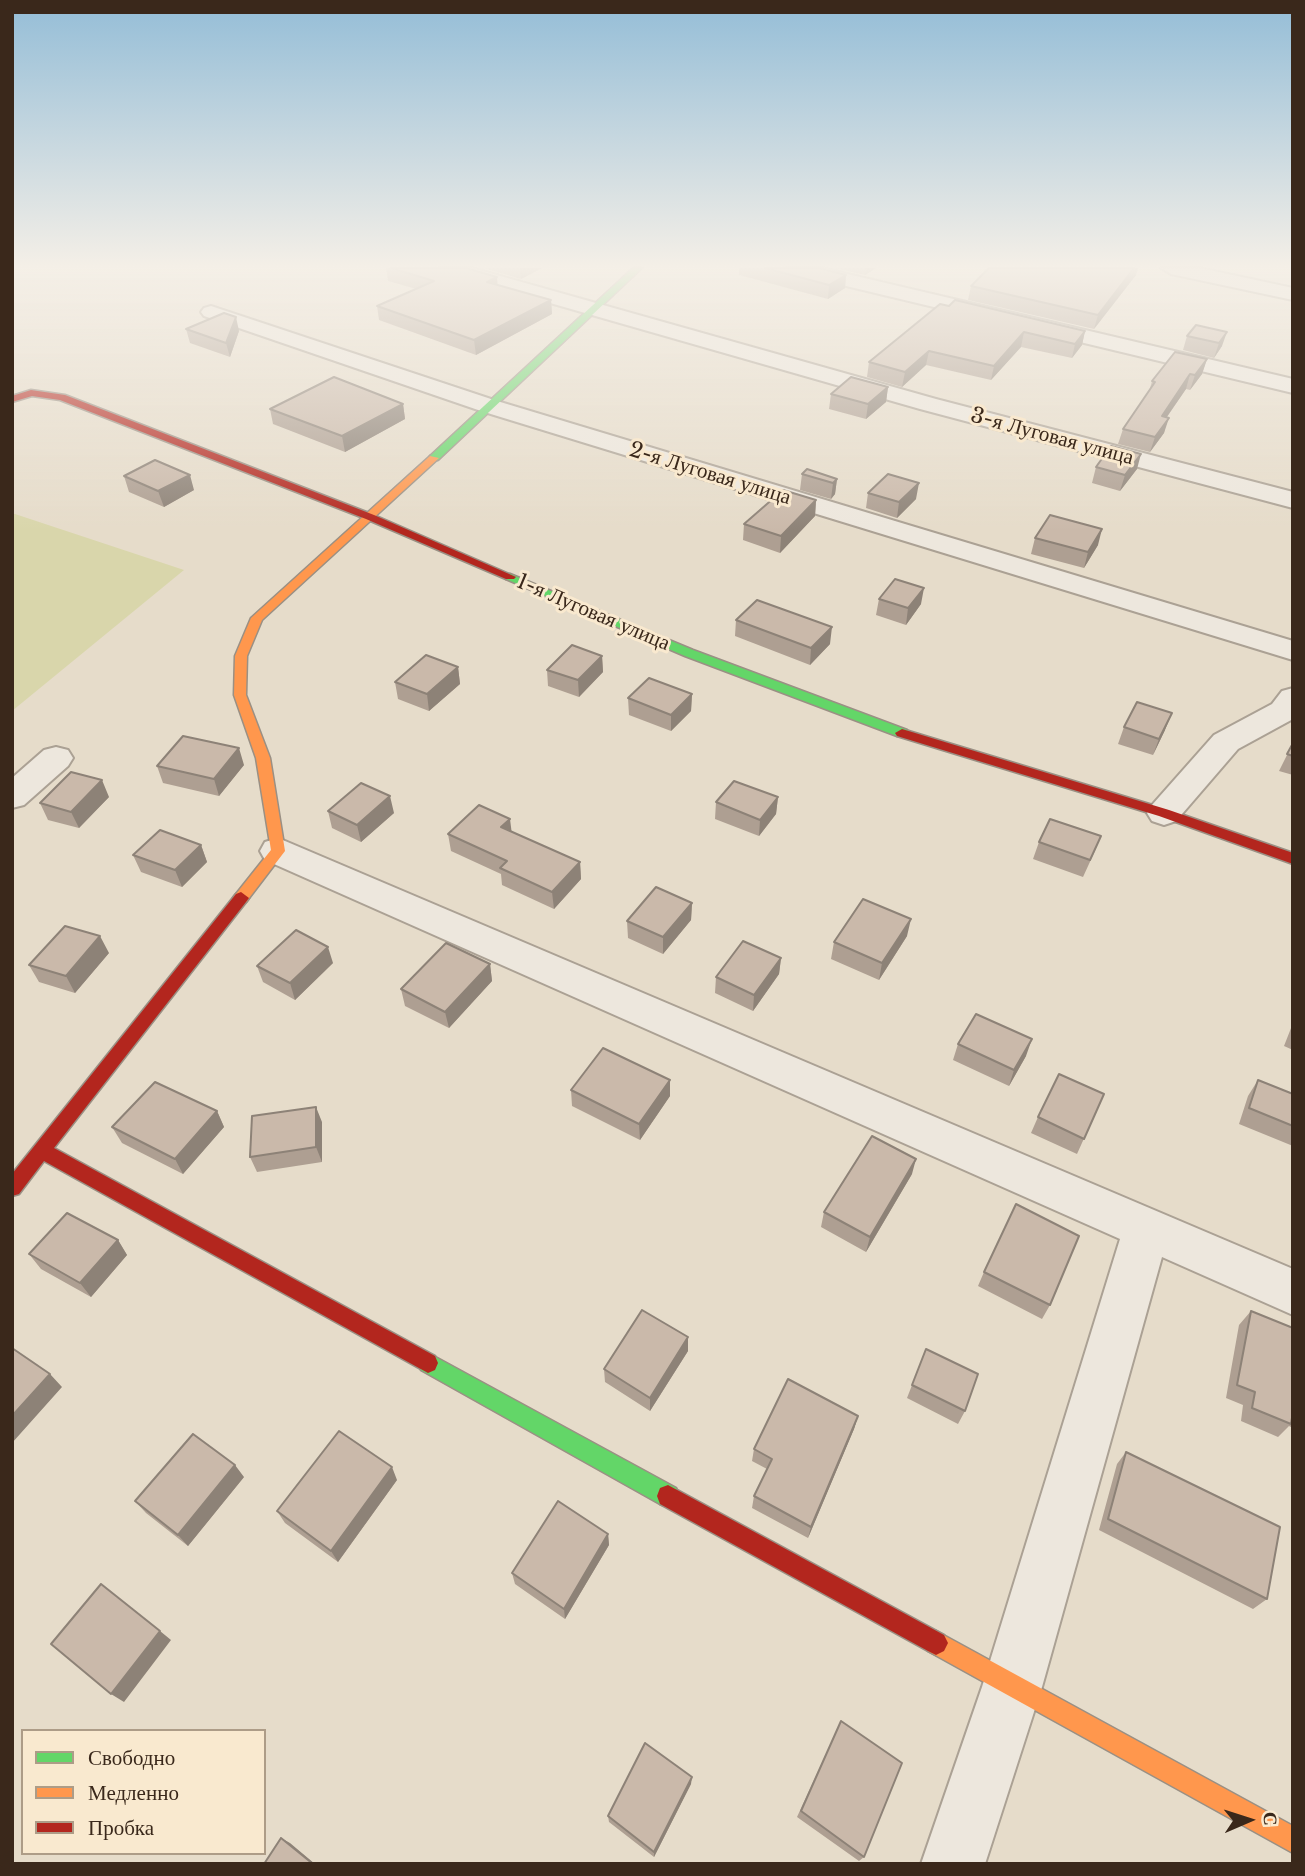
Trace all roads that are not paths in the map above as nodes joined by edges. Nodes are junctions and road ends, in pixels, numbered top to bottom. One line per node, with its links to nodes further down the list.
1 (340, 356): 7 (street, 2-я Луговая улица)
2 (543, 356): 7 (street)
3 (754, 356): 8 (street, 3-я Луговая улица)
4 (1165, 356): 5 (street)
5 (1293, 386)
6 (12, 399): 9 (street, 1-я Луговая улица)
7 (489, 406): 9 (street); 10 (street, 2-я Луговая улица)
8 (1293, 500)
9 (370, 517): 14 (street, 1-я Луговая улица); 15 (street)
10 (1293, 651)
11 (1293, 698): 14 (street)
12 (56, 758): 13 (street)
13 (12, 797)
14 (1164, 813): 16 (street, 1-я Луговая улица)
15 (278, 851): 17 (street); 19 (street)
16 (1293, 859)
17 (42, 1151): 18 (street); 21 (street)
18 (12, 1188)
19 (1146, 1230): 20 (street); 21 (street)
20 (1293, 1292)
21 (1012, 1687): 22 (street); 23 (street)
22 (1293, 1840)
23 (953, 1864)

